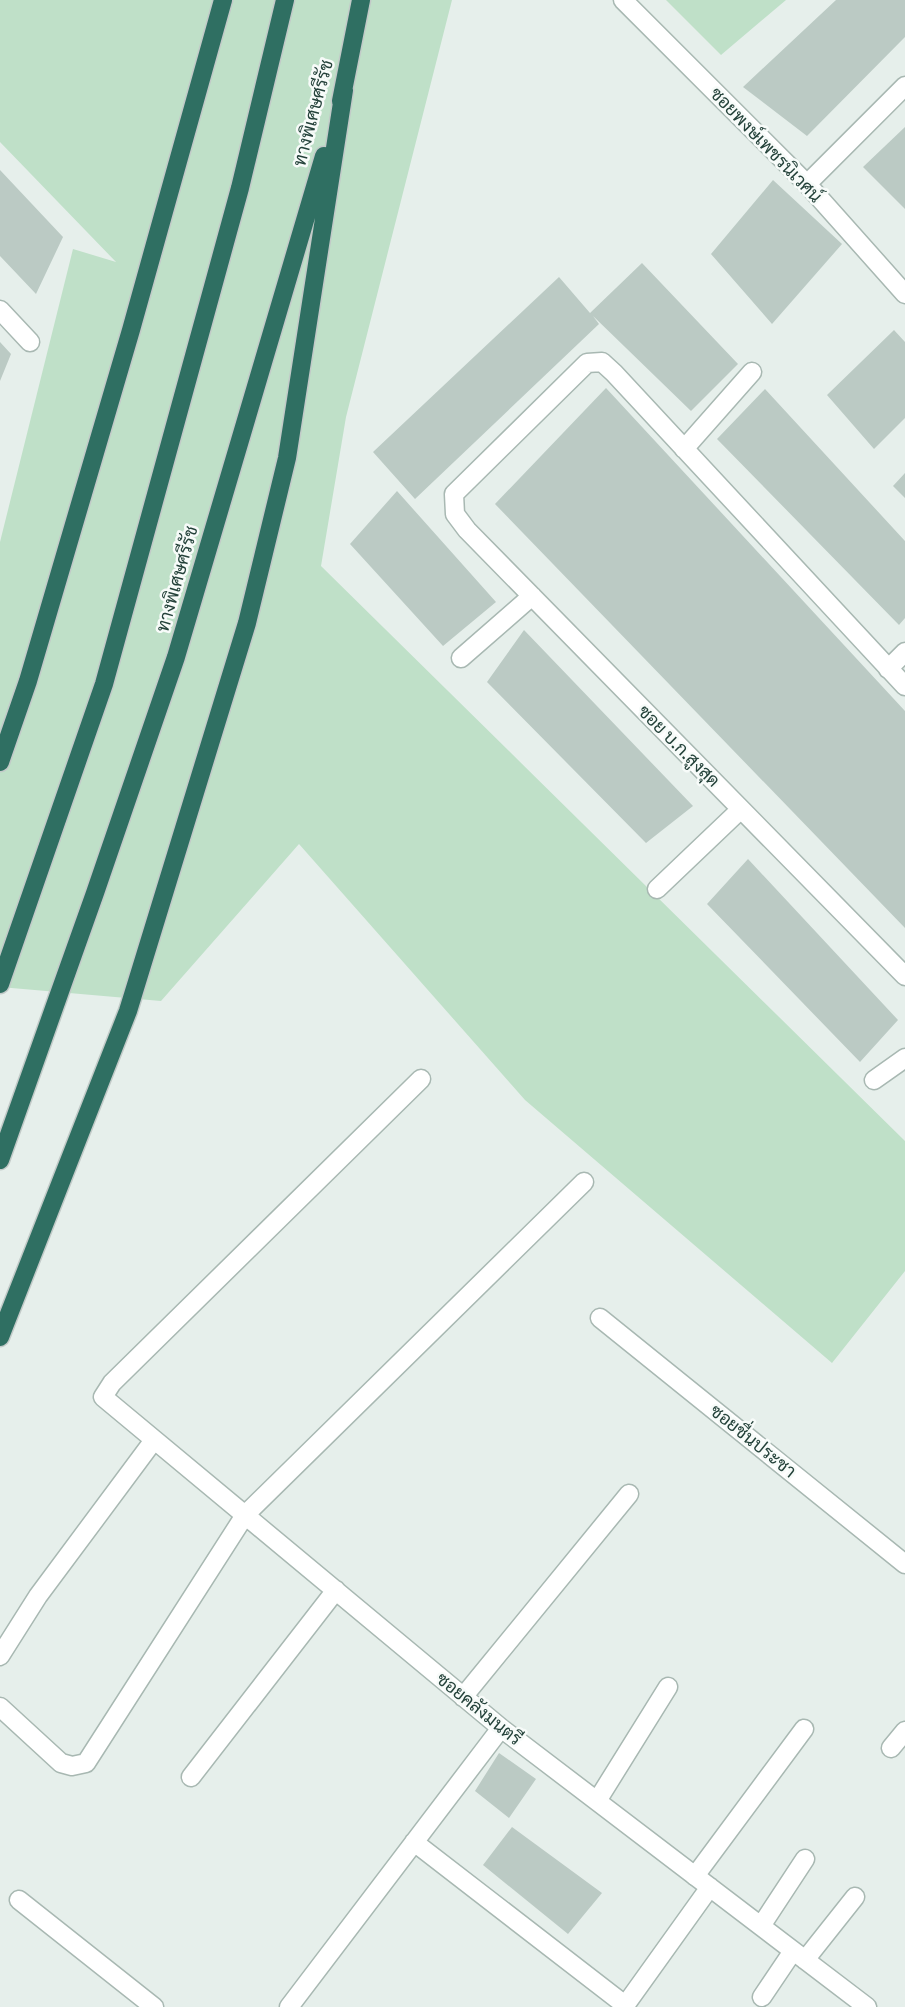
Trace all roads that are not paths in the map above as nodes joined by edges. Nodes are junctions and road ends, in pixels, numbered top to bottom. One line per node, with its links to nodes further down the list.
1 (223, 0): 18 (highway)
2 (285, 0): 22 (highway)
3 (361, 0): 6 (highway, ทางพิเศษศรีรัช)
4 (623, 0): 7 (street, ซอยพงษ์เพชรนิเวศน์)
5 (905, 86): 7 (street)
6 (344, 90): 26 (highway, ทางพิเศษศรีรัช); 29 (highway)
7 (807, 184): 8 (street, ซอยพงษ์เพชรนิเวศน์)
8 (905, 294)
9 (0, 310): 10 (street)
10 (30, 342)
11 (752, 372): 12 (street)
12 (684, 448): 13 (street, ซอย บ.ก.สูงสุด); 16 (street)
13 (532, 596): 15 (street); 19 (street, ซอย บ.ก.สูงสุด)
14 (905, 652): 16 (street)
15 (460, 658)
16 (888, 669): 17 (street)
17 (905, 687)
18 (0, 762)
19 (741, 809): 20 (street); 21 (street, ซอย บ.ก.สูงสุด)
20 (657, 890)
21 (905, 976)
22 (0, 984)
23 (905, 1058): 25 (street)
24 (421, 1079): 30 (street, ซอยคลังมนตรี)
25 (874, 1080)
26 (0, 1160)
27 (584, 1182): 32 (street)
28 (600, 1318): 33 (street, ซอยชื่นประชา)
29 (0, 1337)
30 (154, 1440): 32 (street, ซอยคลังมนตรี); 35 (street)
31 (628, 1494): 37 (street)
32 (245, 1515): 34 (street, ซอยคลังมนตรี); 38 (street)
33 (905, 1564)
34 (336, 1590): 37 (street, ซอยคลังมนตรี); 43 (street)
35 (0, 1656)
36 (668, 1686): 44 (street)
37 (464, 1697): 39 (street, ซอยคลังมนตรี)
38 (0, 1707)
39 (501, 1728): 44 (street, ซอยคลังมนตรี); 45 (street)
40 (804, 1729): 47 (street)
41 (905, 1731): 42 (street)
42 (891, 1748)
43 (191, 1777)
44 (597, 1801): 47 (street, ซอยคลังมนตรี)
45 (414, 1842): 54 (street); 56 (street)
46 (806, 1859): 51 (street)
47 (695, 1876): 48 (street, ซอยคลังมนตรี)
48 (710, 1887): 51 (street, ซอยคลังมนตรี); 54 (street)
49 (855, 1897): 52 (street)
50 (19, 1900): 55 (street)
51 (761, 1926): 52 (street, ซอยคลังมนตรี)
52 (799, 1955): 53 (street); 57 (street, ซอยคลังมนตรี)
53 (762, 1996)
54 (625, 2006)
55 (154, 2007)
56 (289, 2007)
57 (867, 2007)

